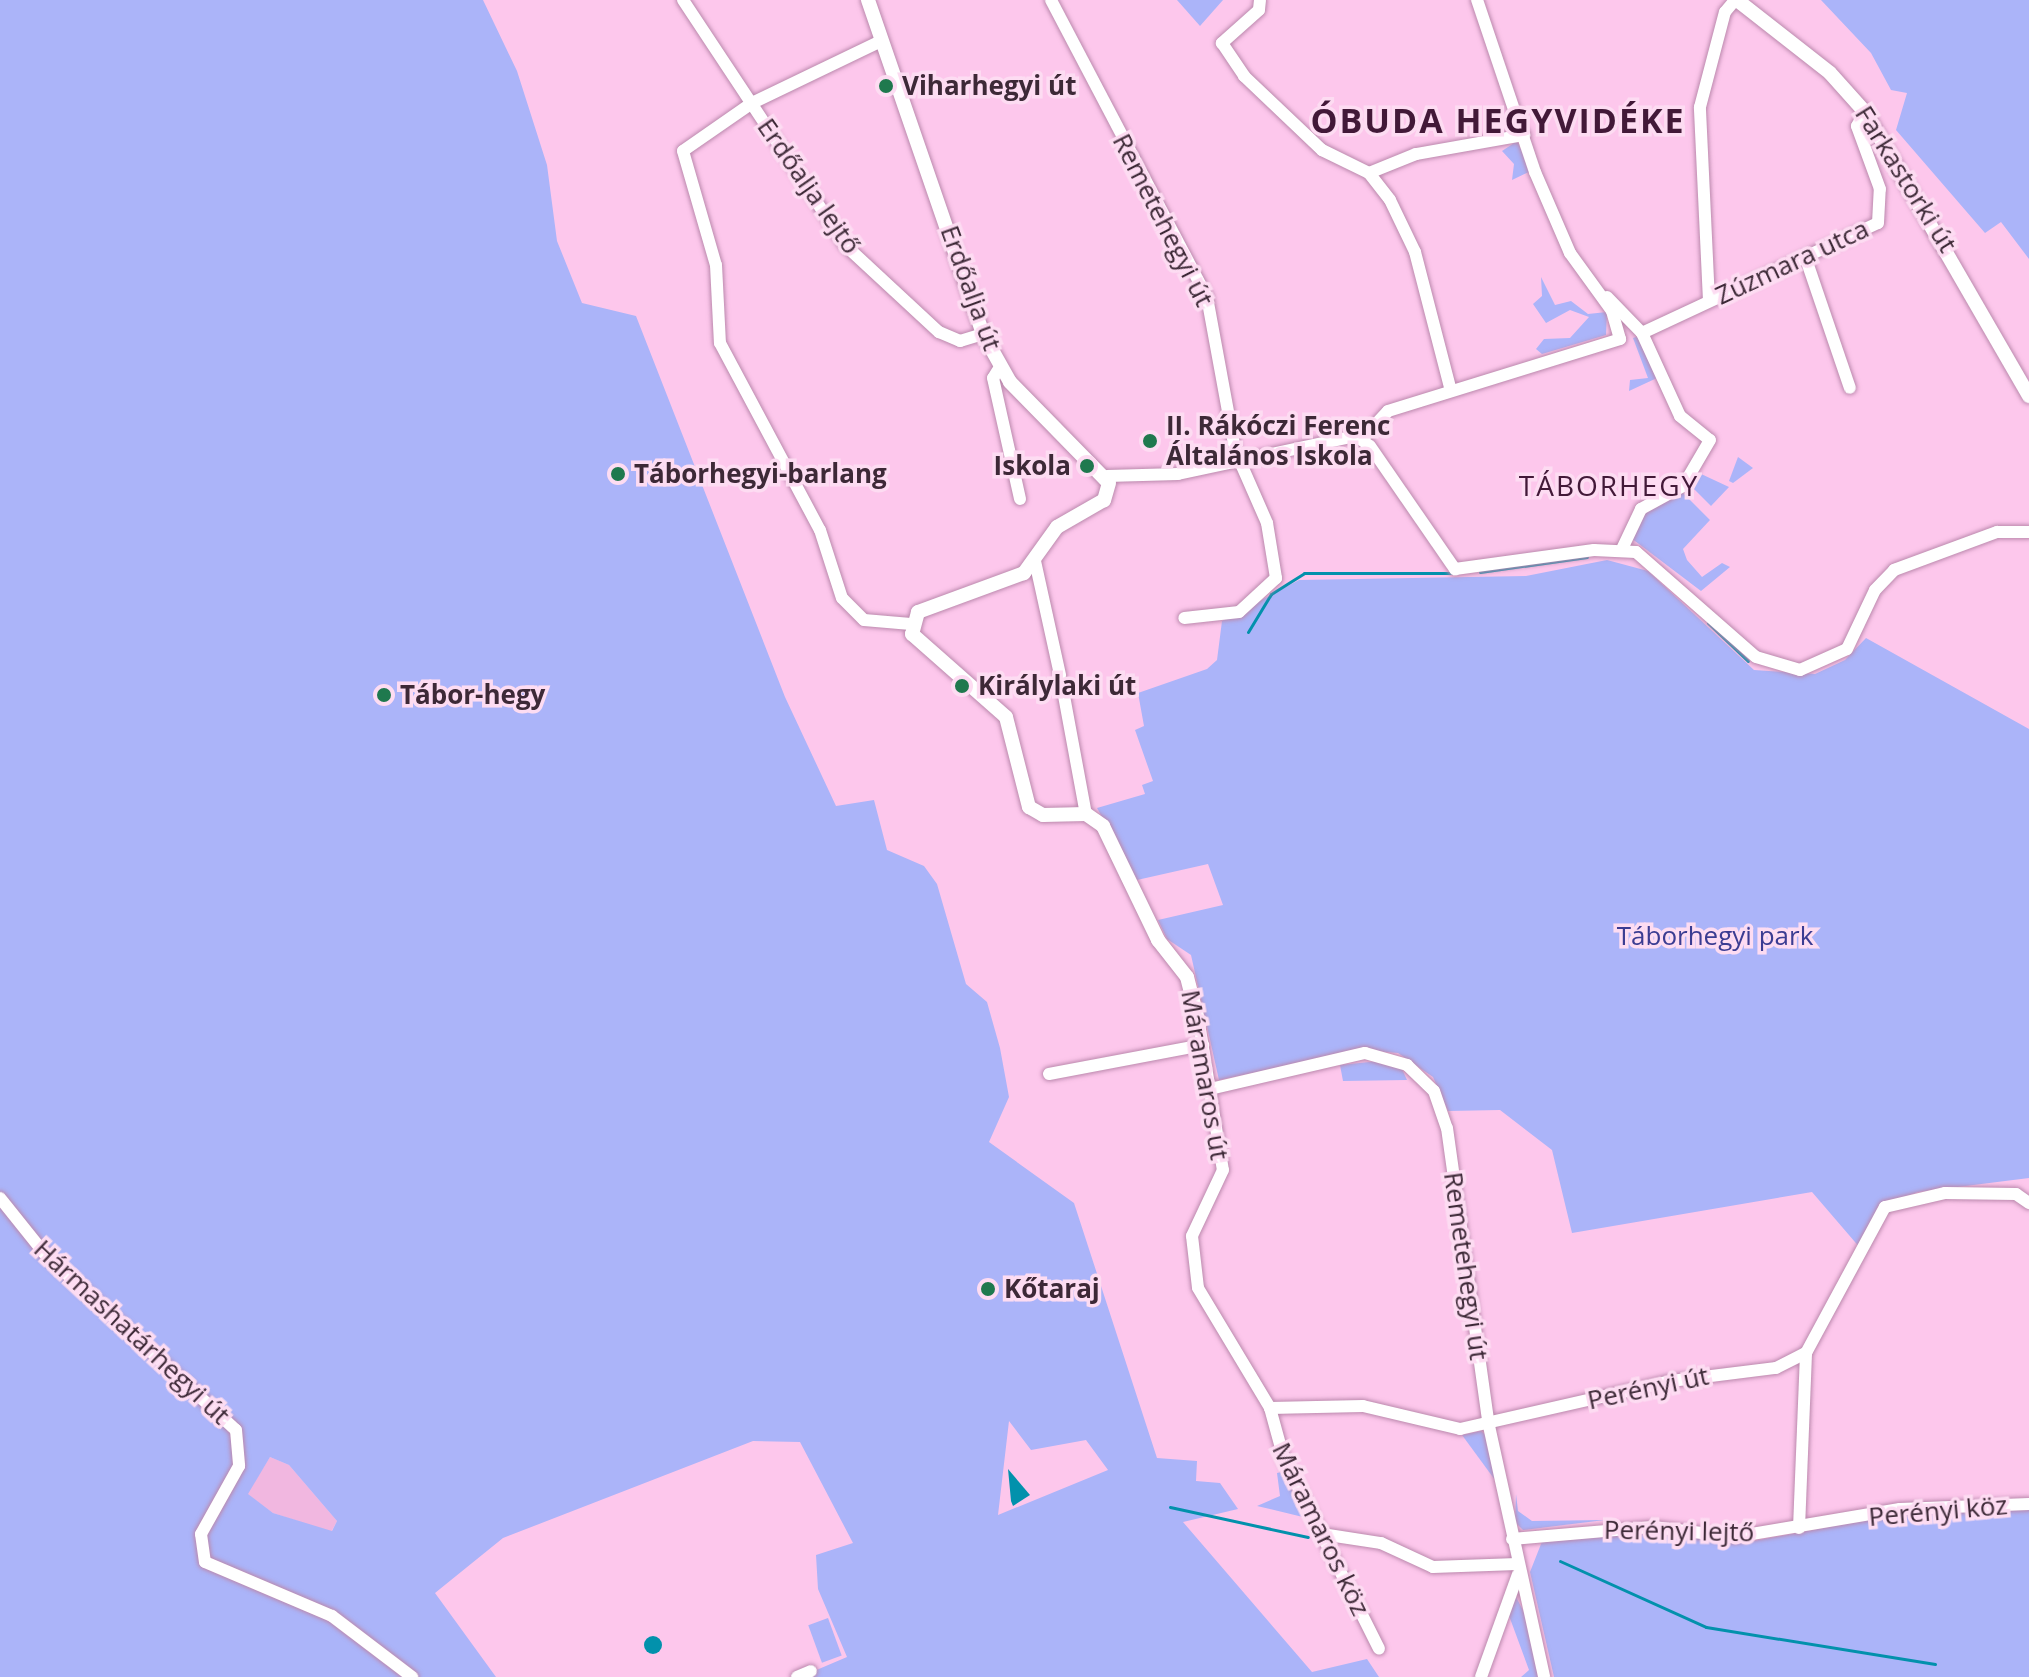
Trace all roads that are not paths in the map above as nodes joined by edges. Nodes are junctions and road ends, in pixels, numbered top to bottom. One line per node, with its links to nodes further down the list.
1 (683, 0): 8 (street)
2 (868, 0): 7 (street, Erdőalja út)
3 (1051, 0): 24 (street, Remetehegyi út)
4 (1260, 0): 13 (street)
5 (1477, 0): 12 (street)
6 (1736, 0): 10 (street, Farkastorki út); 16 (street)
7 (881, 41): 9 (street); 18 (street, Erdőalja út)
8 (738, 82): 9 (street); 11 (street)
9 (752, 103): 11 (street); 18 (street, Erdőalja lejtő)
10 (1865, 112): 14 (street, Zúzmara utca); 22 (street, Farkastorki út)
11 (734, 113): 31 (street)
12 (1524, 135): 13 (street); 15 (street)
13 (1369, 173): 20 (street)
14 (1806, 259): 16 (street, Zúzmara utca); 21 (street)
15 (1598, 290): 17 (street); 20 (street)
16 (1709, 301): 17 (street, Zúzmara utca)
17 (1642, 333): 28 (street)
18 (983, 334): 19 (street, Erdőalja út)
19 (1000, 367): 25 (street, Erdőalja út); 26 (street)
20 (1450, 387): 23 (street)
21 (1850, 388)
22 (2029, 396)
23 (1362, 439): 24 (street); 28 (street)
24 (1240, 461): 25 (street); 30 (street, Remetehegyi út)
25 (1107, 476): 29 (street)
26 (1020, 499)
27 (2029, 532): 28 (street)
28 (1622, 549)
29 (1035, 561): 31 (street); 32 (street)
30 (1184, 618)
31 (911, 624): 32 (street)
32 (1086, 814): 33 (street, Máramaros út)
33 (1199, 1024): 34 (street, Máramaros út)
34 (1203, 1045): 35 (street); 36 (street, Máramaros út)
35 (1049, 1074)
36 (1210, 1089): 40 (street, Máramaros út); 41 (street, Remetehegyi út)
37 (0, 1198): 49 (street, Hármashatárhegyi út)
38 (2029, 1203): 39 (street)
39 (1806, 1353): 41 (street, Perényi út); 43 (street)
40 (1270, 1408): 41 (street); 44 (street, Máramaros köz)
41 (1489, 1426): 45 (street, Remetehegyi út)
42 (2029, 1504): 43 (street, Perényi köz)
43 (1799, 1528): 45 (street, Perényi lejtő)
44 (1322, 1534): 46 (street); 47 (street, Máramaros köz)
45 (1512, 1539): 46 (street, Remetehegyi út)
46 (1518, 1569): 51 (street); 52 (street, Remetehegyi út)
47 (1379, 1649)
48 (811, 1671): 50 (street)
49 (412, 1677)
50 (797, 1677)
51 (1481, 1677)
52 (1544, 1677)

